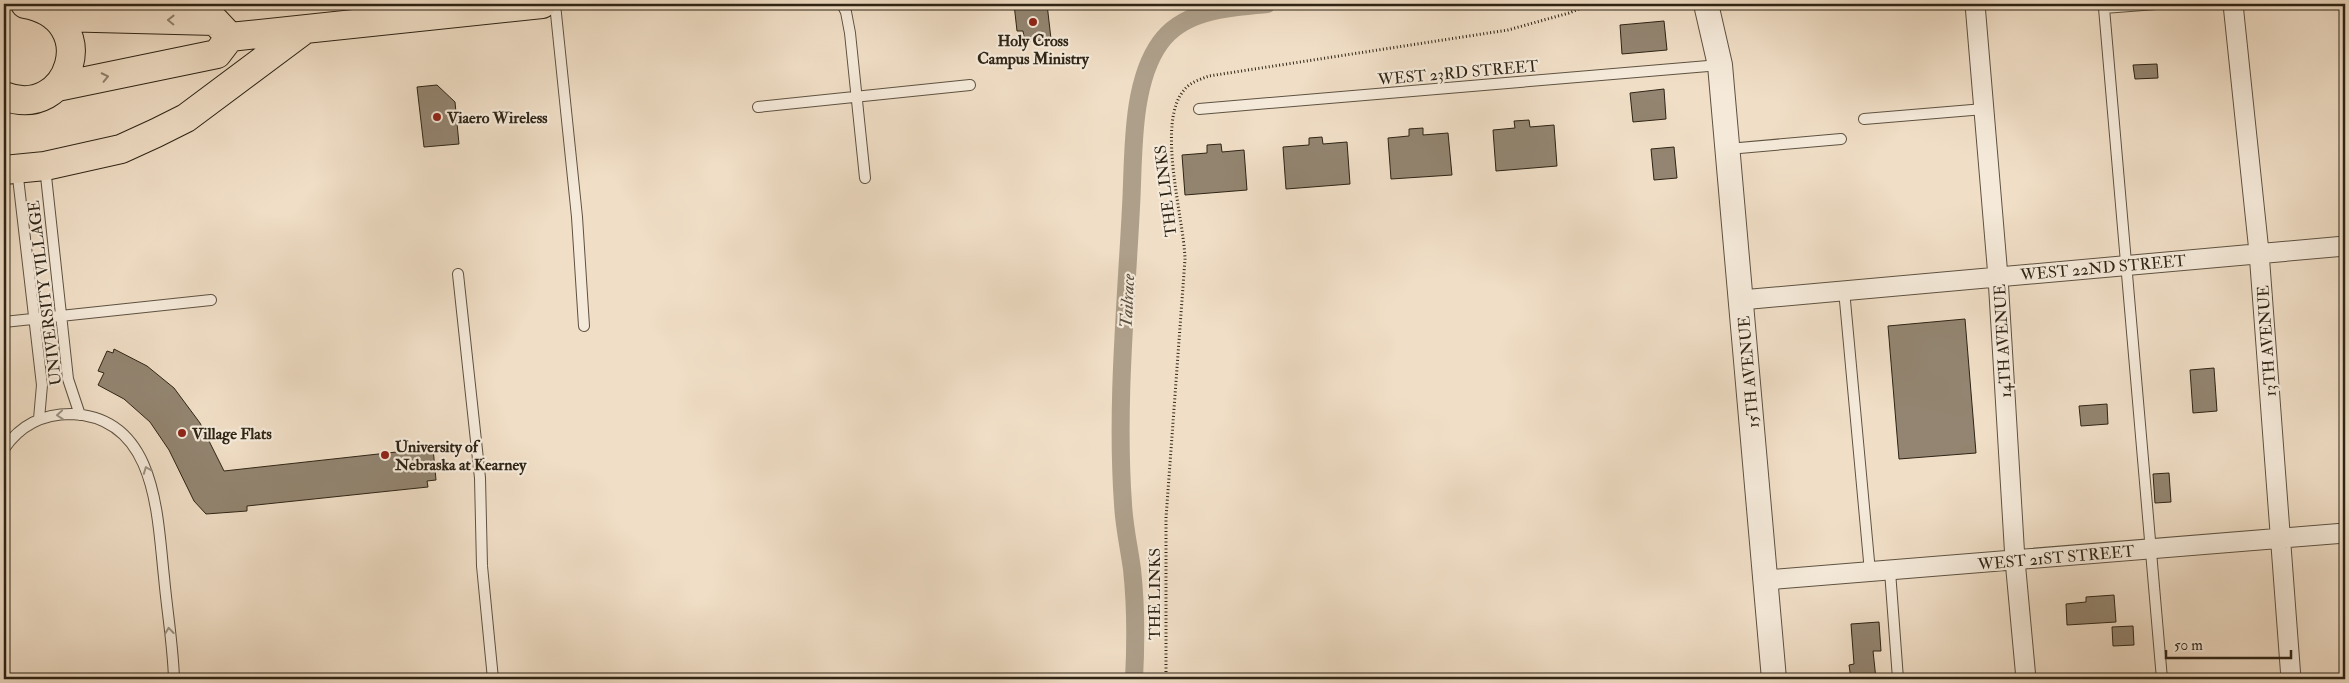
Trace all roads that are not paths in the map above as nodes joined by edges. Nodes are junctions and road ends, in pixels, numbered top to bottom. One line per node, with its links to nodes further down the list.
1 (25, 4): 10 (main road); 11 (main road)
2 (542, 4): 12 (main road)
3 (555, 4): 39 (lane)
4 (842, 4): 18 (lane)
5 (1706, 4): 14 (street, 15TH AVENUE)
6 (1724, 4): 14 (street, 15TH AVENUE)
7 (1975, 4): 21 (street, 14TH AVENUE)
8 (2156, 4): 30 (lane)
9 (2233, 4): 29 (street, 13TH AVENUE)
10 (4, 8)
11 (56, 18): 13 (main road, one-way to 11); 16 (main road)
12 (306, 29): 13 (main road); 25 (main road)
13 (230, 37): 16 (main road, one-way to 13)
14 (1720, 65): 20 (lane, WEST 23RD STREET); 24 (street, 15TH AVENUE)
15 (970, 85): 18 (lane)
16 (57, 87): 17 (main road)
17 (4, 96)
18 (857, 97): 19 (lane); 27 (lane)
19 (758, 107)
20 (1199, 109)
21 (1984, 109): 22 (lane); 32 (street, 14TH AVENUE)
22 (1864, 119)
23 (1841, 139): 24 (lane)
24 (1728, 149): 35 (street, 15TH AVENUE)
25 (45, 166): 26 (main road); 36 (lane, UNIVERSITY VILLAGE)
26 (10, 169): 37 (lane, UNIVERSITY VILLAGE)
27 (865, 178)
28 (2345, 246): 29 (street, WEST 22ND STREET)
29 (2259, 252): 30 (street, WEST 22ND STREET); 44 (street, 13TH AVENUE)
30 (2127, 265): 32 (street, WEST 22ND STREET); 45 (lane)
31 (458, 274): 51 (lane)
32 (1998, 277): 33 (street, WEST 22ND STREET); 46 (street, 14TH AVENUE)
33 (1844, 290): 35 (street, WEST 22ND STREET); 48 (lane)
34 (211, 300): 36 (lane)
35 (1742, 300): 49 (street, 15TH AVENUE)
36 (61, 316): 37 (lane); 40 (lane, UNIVERSITY VILLAGE)
37 (36, 319): 38 (lane); 41 (lane, UNIVERSITY VILLAGE)
38 (4, 322)
39 (584, 326)
40 (80, 415): 41 (lane, one-way to 41); 50 (lane, one-way to 40)
41 (40, 419): 42 (lane)
42 (4, 449)
43 (2345, 532): 44 (street, WEST 21ST STREET)
44 (2280, 538): 45 (street, WEST 21ST STREET); 56 (street, 13TH AVENUE)
45 (2150, 549): 46 (street, WEST 21ST STREET); 55 (lane)
46 (2015, 560): 47 (street, WEST 21ST STREET); 54 (street, 14TH AVENUE)
47 (1890, 571): 48 (street, WEST 21ST STREET); 53 (lane)
48 (1870, 572): 49 (street, WEST 21ST STREET)
49 (1766, 580): 52 (street, 15TH AVENUE)
50 (174, 679)
51 (493, 679)
52 (1774, 679)
53 (1898, 679)
54 (2026, 679)
55 (2162, 679)
56 (2292, 679)

